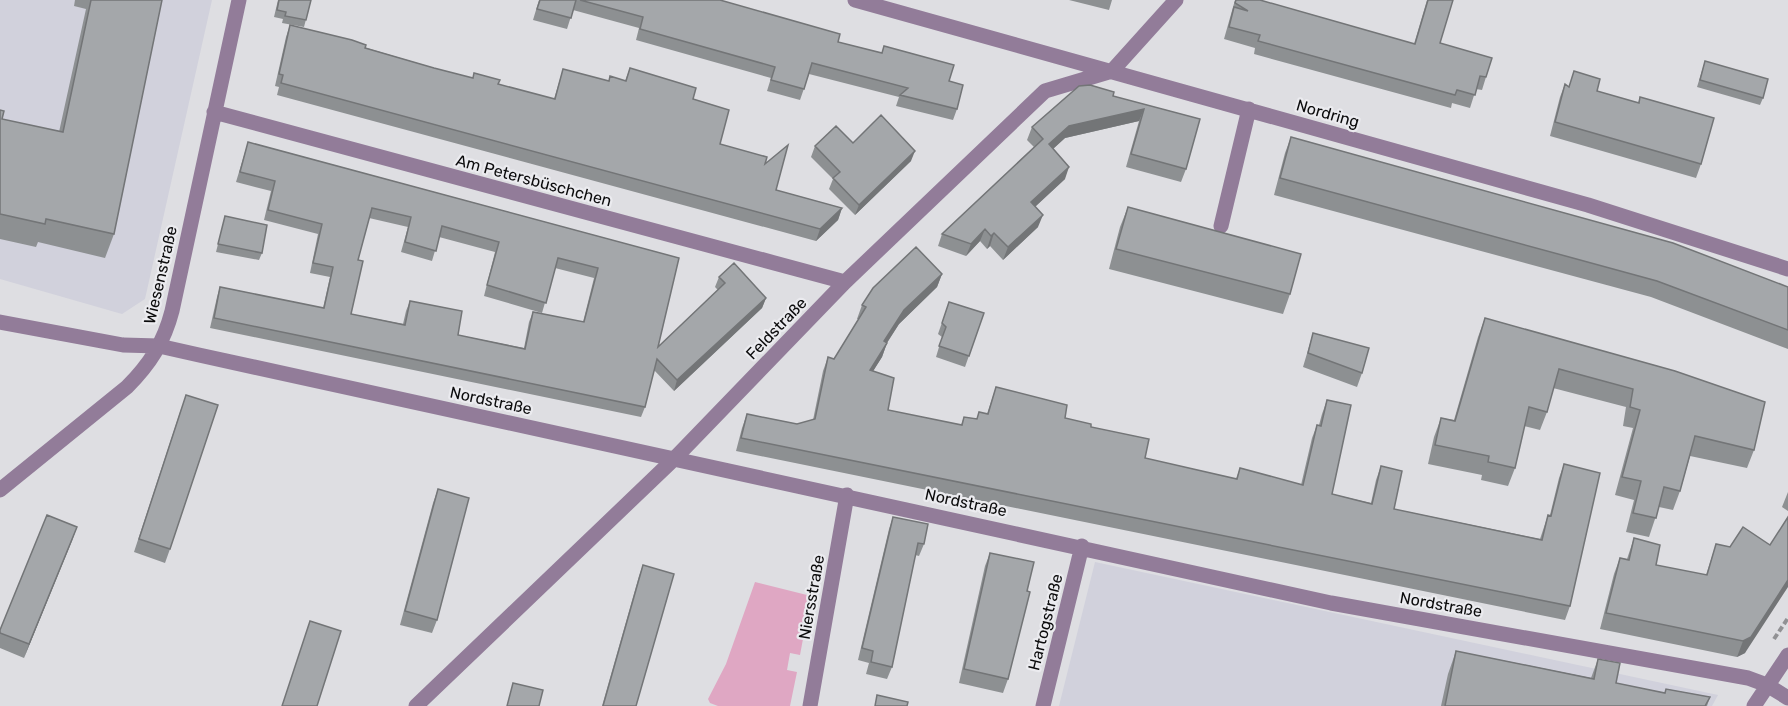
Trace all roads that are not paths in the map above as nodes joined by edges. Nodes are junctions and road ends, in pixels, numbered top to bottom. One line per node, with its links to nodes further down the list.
1 (239, 0): 6 (street, Wiesenstraße)
2 (855, 0): 4 (street, Nordring)
3 (1173, 1): 4 (street)
4 (1113, 71): 5 (street, Nordring); 9 (street, Feldstraße)
5 (1249, 110): 7 (street); 8 (street, Nordring)
6 (214, 112): 9 (street, Am Petersbüschchen); 11 (street, Wiesenstraße)
7 (1221, 226)
8 (1788, 269)
9 (845, 282): 12 (street, Feldstraße)
10 (0, 322): 11 (street, Nordstraße)
11 (159, 346): 12 (street, Nordstraße); 13 (street, Wiesenstraße)
12 (675, 458): 14 (street, Nordstraße); 19 (street, Feldstraße)
13 (0, 490)
14 (847, 495): 15 (street, Nordstraße); 20 (street, Niersstraße)
15 (1083, 546): 17 (street, Nordstraße); 21 (street, Hartogstraße)
16 (1788, 654): 17 (street)
17 (1767, 685): 18 (street, Nordstraße); 22 (street)
18 (1788, 698)
19 (416, 706)
20 (810, 706)
21 (1043, 706)
22 (1754, 706)

